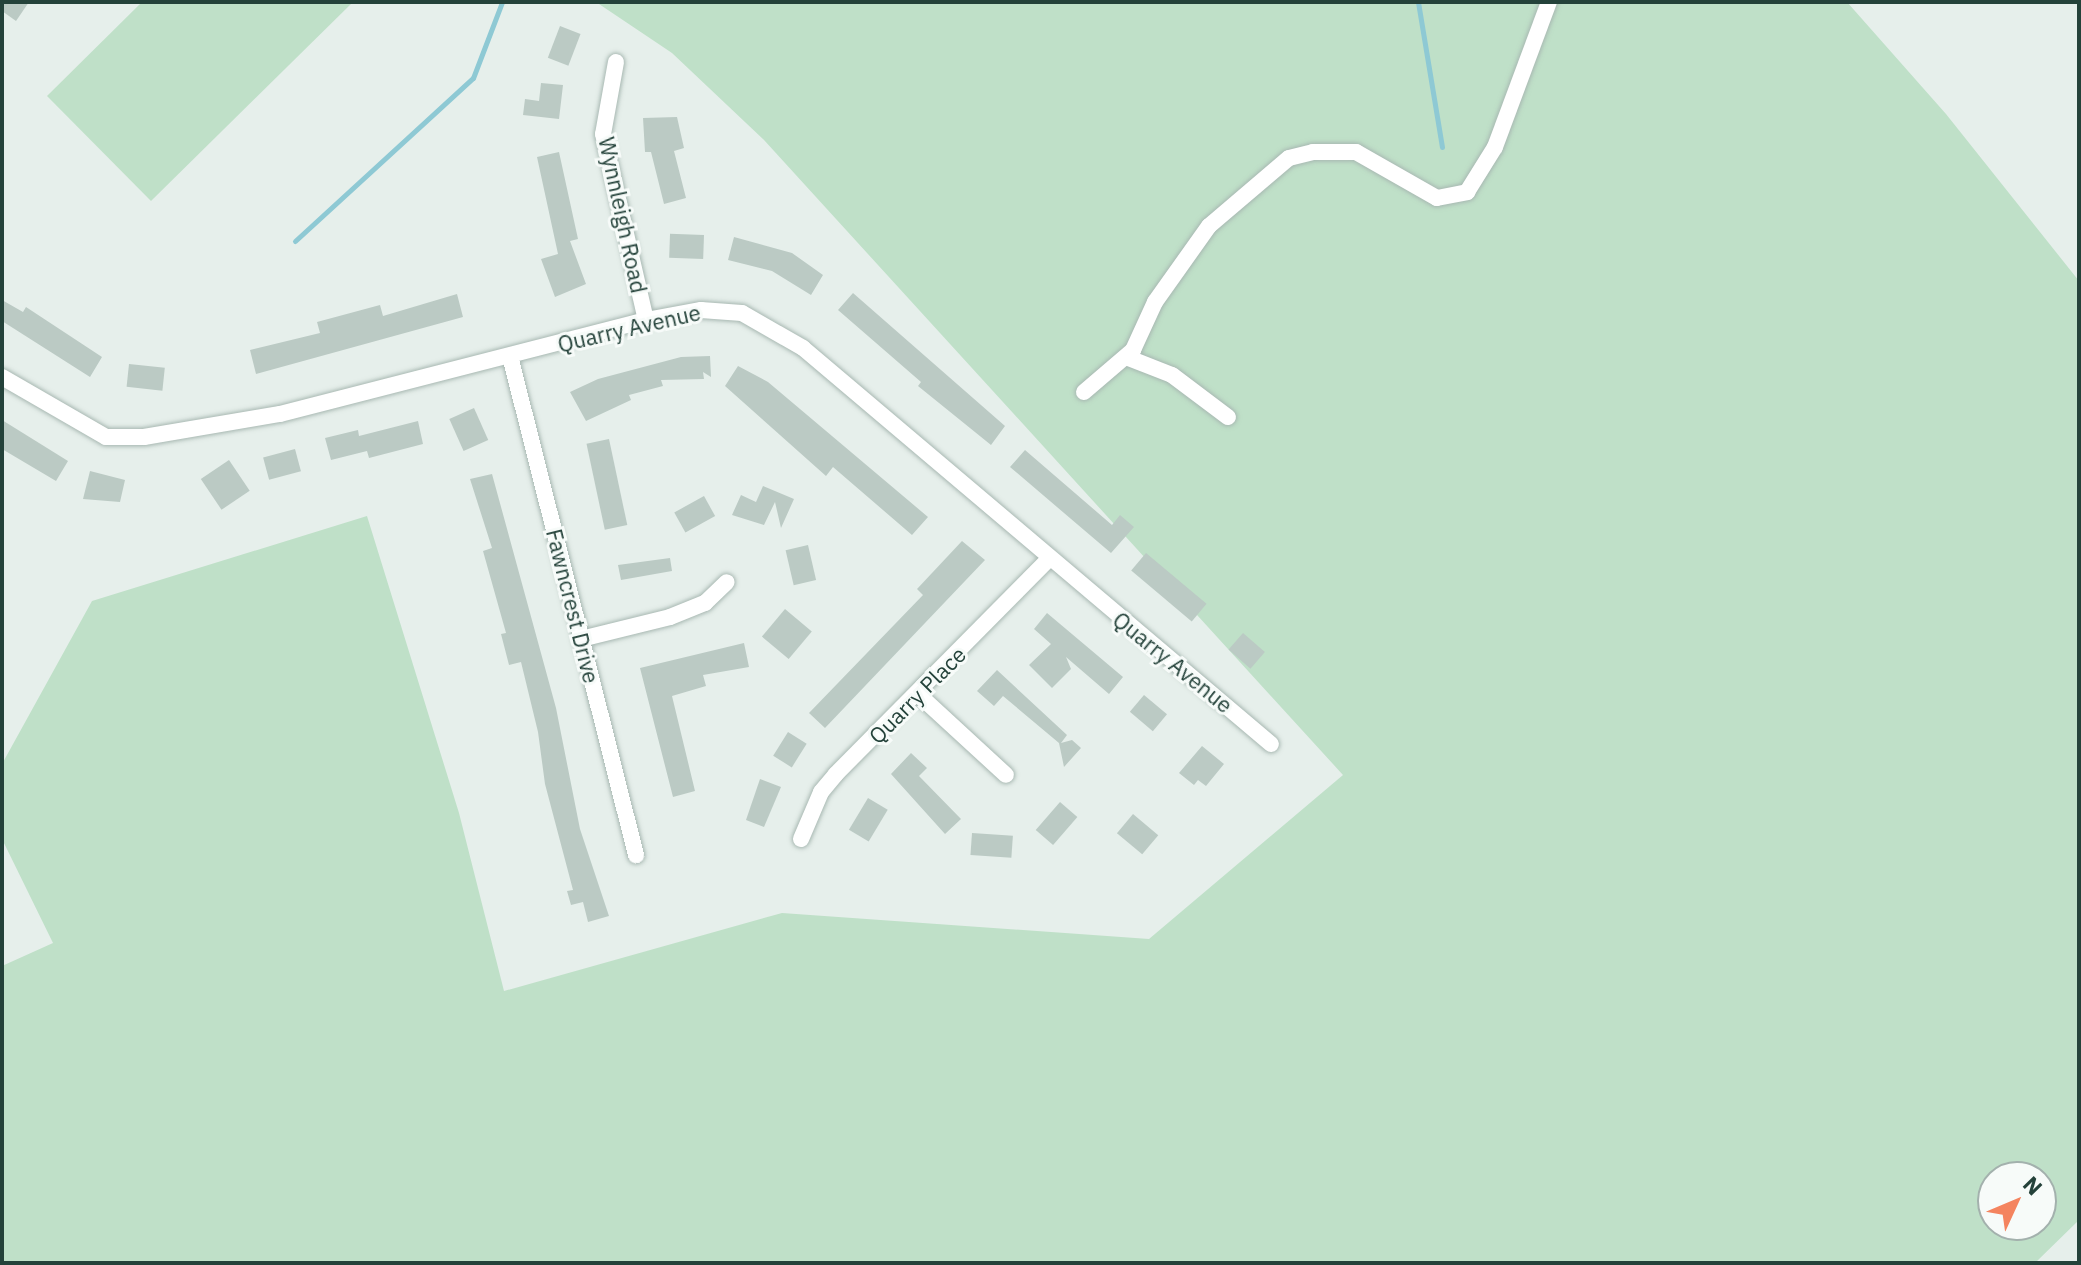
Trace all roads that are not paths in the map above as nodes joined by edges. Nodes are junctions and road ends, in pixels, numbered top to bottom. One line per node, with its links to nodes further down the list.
1 (1549, 2): 5 (street)
2 (616, 62): 3 (street, Wynnleigh Road)
3 (646, 320): 4 (street, Quarry Avenue); 9 (street, Quarry Avenue)
4 (510, 356): 6 (street, Quarry Avenue); 11 (street, Fawncrest Drive)
5 (1126, 357): 7 (street); 8 (street)
6 (2, 377)
7 (1084, 392)
8 (1228, 417)
9 (1048, 560): 12 (street, Quarry Place); 13 (street, Quarry Avenue)
10 (727, 582): 11 (street)
11 (581, 639): 16 (street, Fawncrest Drive)
12 (919, 695): 14 (street); 15 (street, Quarry Place)
13 (1271, 744)
14 (1006, 775)
15 (801, 839)
16 (636, 855)

